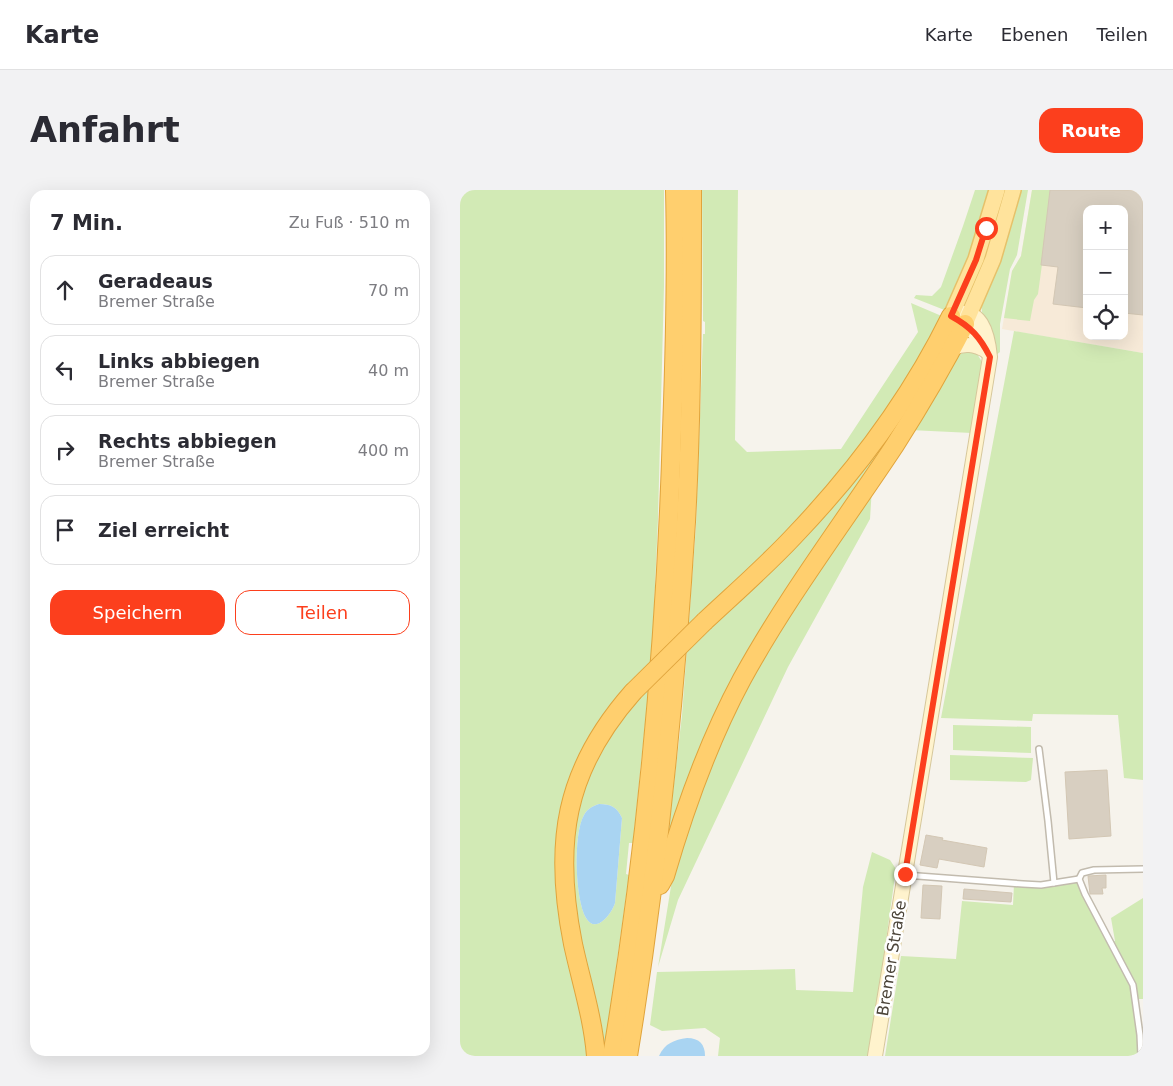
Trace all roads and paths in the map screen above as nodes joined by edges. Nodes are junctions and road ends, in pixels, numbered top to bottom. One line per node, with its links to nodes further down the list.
1 (675, 190): 15 (highway)
2 (692, 190): 13 (highway)
3 (997, 190): 5 (main road)
4 (1014, 190): 5 (main road)
5 (962, 318): 6 (highway); 7 (main road); 14 (highway, bridge)
6 (952, 349): 7 (main road); 13 (highway)
7 (988, 354): 10 (main road, Bremer Straße)
8 (1039, 749): 12 (lane)
9 (1143, 869): 11 (lane)
10 (905, 874): 12 (lane); 17 (main road, Bremer Straße)
11 (1080, 879): 12 (lane); 18 (lane)
12 (1054, 883)
13 (652, 901): 16 (highway)
14 (596, 1056)
15 (612, 1056)
16 (628, 1056)
17 (875, 1056)
18 (1141, 1056)

